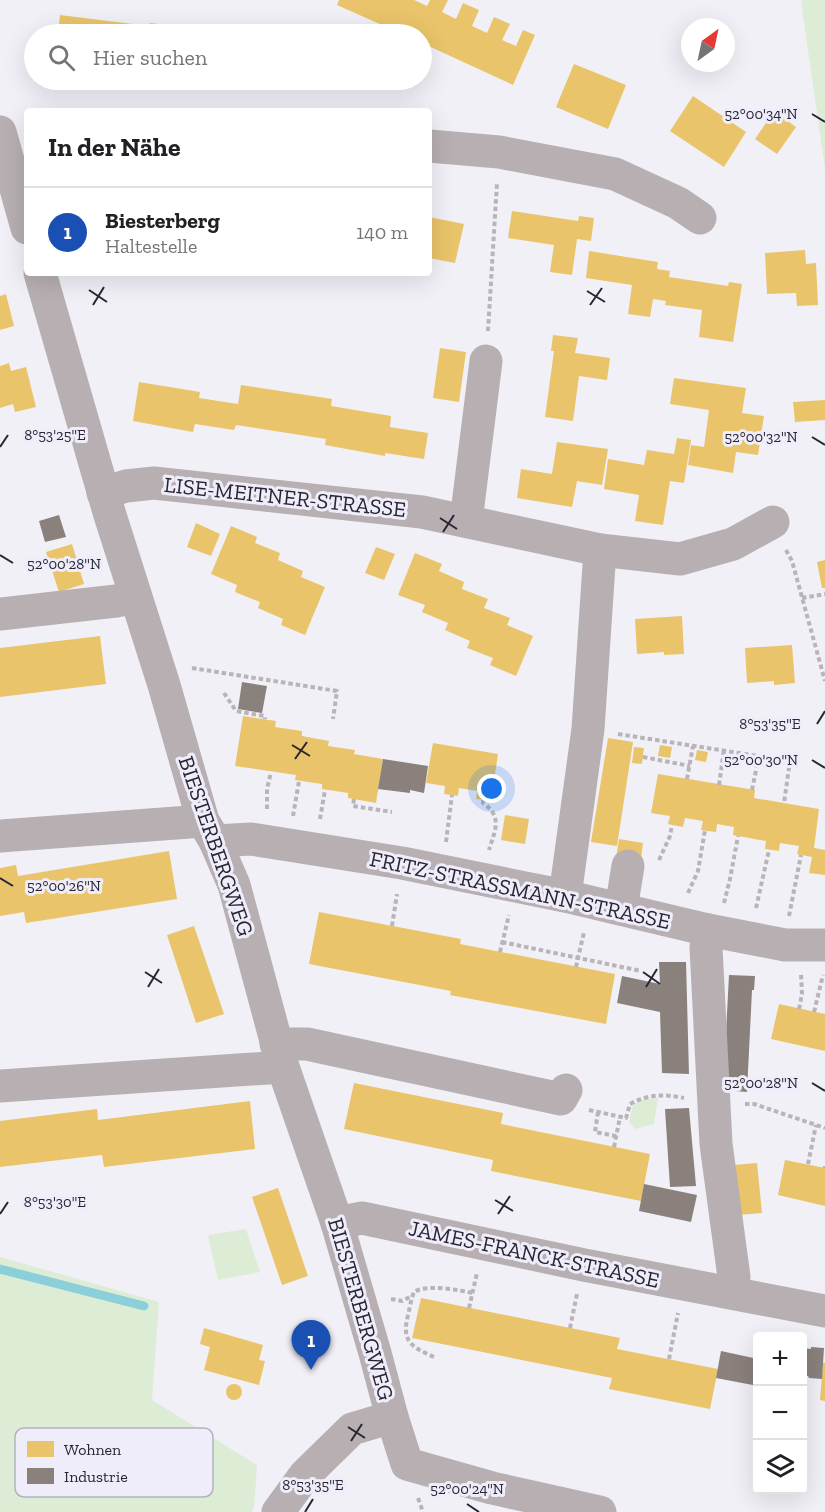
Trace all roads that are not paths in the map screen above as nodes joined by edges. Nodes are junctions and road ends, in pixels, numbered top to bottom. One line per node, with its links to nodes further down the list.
1 (10, 142): 3 (street)
2 (432, 146): 4 (street)
3 (24, 213)
4 (700, 218)
5 (41, 276): 7 (street, BIESTERBERGWEG)
6 (486, 361): 8 (street)
7 (104, 493): 8 (street, LISE-MEITNER-STRASSE); 11 (street, BIESTERBERGWEG)
8 (466, 521): 10 (street, LISE-MEITNER-STRASSE)
9 (773, 522): 10 (street, LISE-MEITNER-STRASSE)
10 (600, 549): 16 (street)
11 (135, 597): 12 (street); 13 (street, BIESTERBERGWEG)
12 (0, 614)
13 (209, 831): 14 (street, FRITZ-STRASSMANN-STRASSE); 16 (street, FRITZ-STRASSMANN-STRASSE); 20 (street, BIESTERBERGWEG)
14 (0, 836)
15 (628, 866): 17 (street)
16 (566, 896): 17 (street, FRITZ-STRASSMANN-STRASSE)
17 (621, 909): 18 (street, FRITZ-STRASSMANN-STRASSE)
18 (715, 918): 19 (street, FRITZ-STRASSMANN-STRASSE); 24 (street)
19 (825, 945)
20 (279, 1055): 21 (street); 22 (street); 23 (street, BIESTERBERGWEG)
21 (0, 1086)
22 (563, 1094)
23 (337, 1223): 24 (street, JAMES-FRANCK-STRASSE); 26 (street, BIESTERBERGWEG)
24 (732, 1293): 25 (street, JAMES-FRANCK-STRASSE)
25 (825, 1311)
26 (392, 1418): 27 (street, BIESTERBERGWEG); 28 (street, BIESTERBERGWEG)
27 (494, 1500): 29 (street, BIESTERBERGWEG)
28 (278, 1512)
29 (600, 1512)

